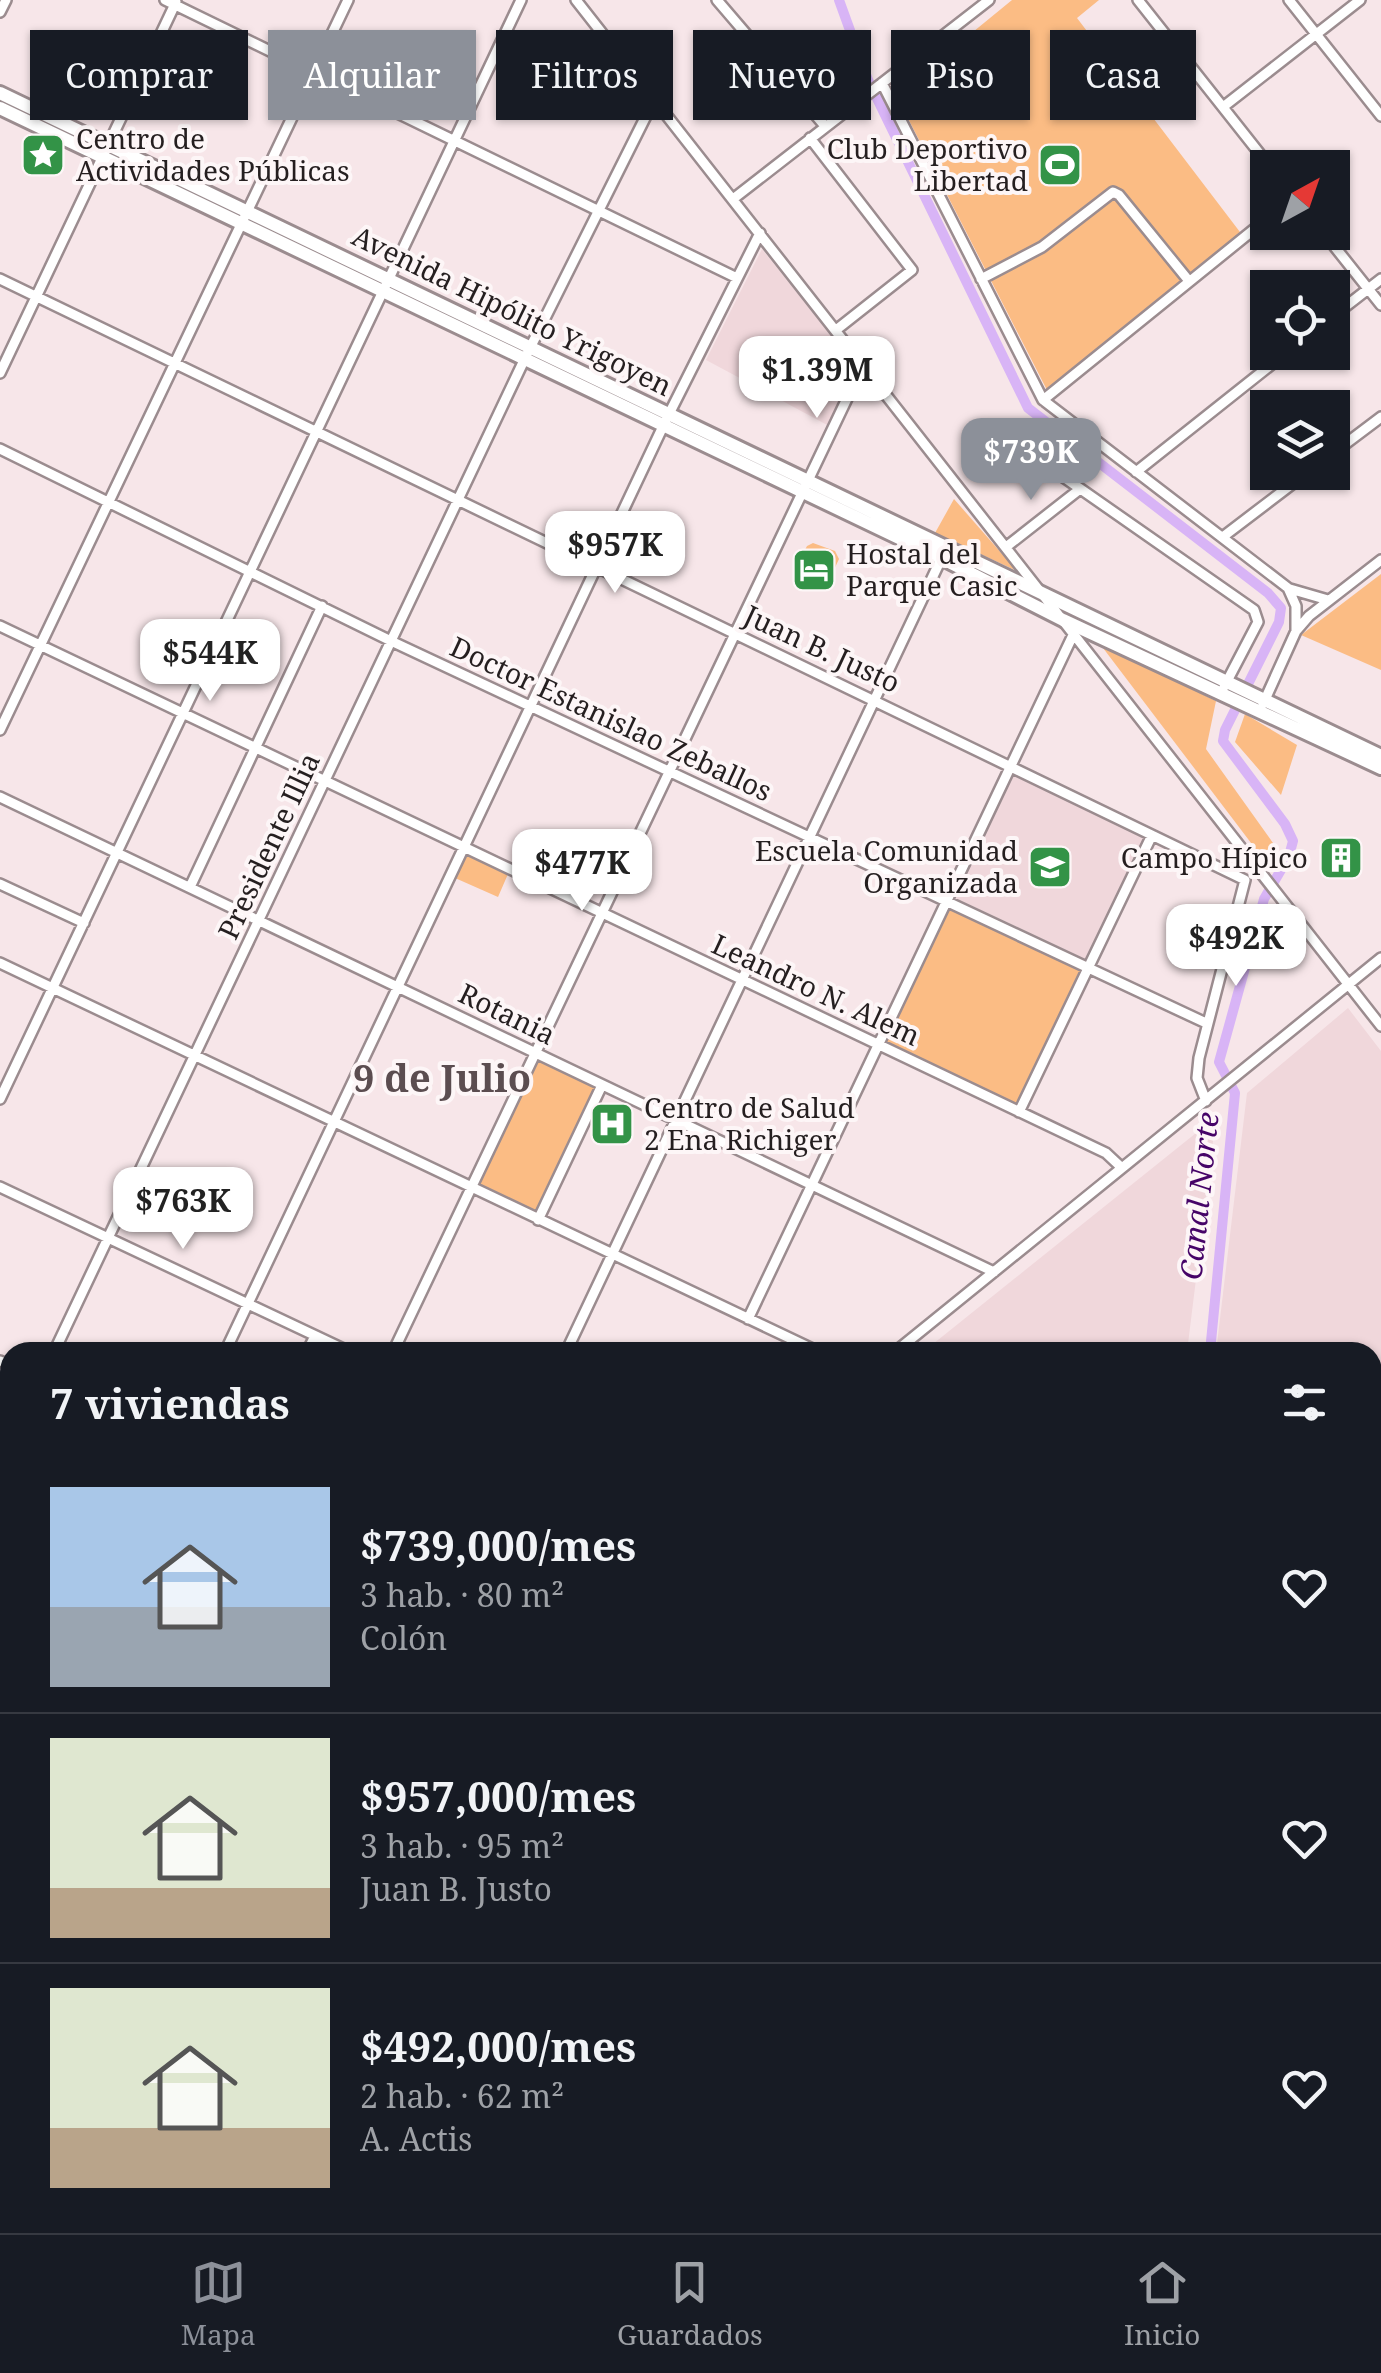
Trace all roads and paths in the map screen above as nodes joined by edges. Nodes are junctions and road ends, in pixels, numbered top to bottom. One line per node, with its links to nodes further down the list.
1 (6, 0): 13 (street)
2 (164, 0): 11 (street)
3 (348, 0): 14 (street)
4 (521, 0): 29 (street)
5 (576, 0): 15 (street)
6 (717, 0): 27 (street)
7 (989, 0): 12 (street)
8 (1138, 0): 20 (street)
9 (1290, 0): 16 (street)
10 (1360, 0): 16 (street)
11 (176, 2): 17 (street); 31 (street)
12 (974, 4): 18 (street)
13 (0, 12)
14 (333, 30)
15 (599, 30)
16 (1317, 34): 20 (street); 22 (street)
17 (268, 49)
18 (882, 83): 27 (street); 39 (street)
19 (0, 93): 31 (street, Avenida Hipólito Yrigoyen)
20 (1224, 107): 30 (street)
21 (0, 108): 31 (street, Avenida Hipólito Yrigoyen)
22 (1381, 116)
23 (290, 120): 34 (street)
24 (412, 120): 29 (street)
25 (644, 120): 33 (street, Presidente Illia)
26 (670, 120): 32 (street)
27 (825, 126): 28 (street)
28 (810, 138): 32 (street); 48 (street)
29 (456, 141): 33 (street); 43 (street)
30 (1257, 150)
31 (106, 152): 34 (street, Avenida Hipólito Yrigoyen); 45 (street)
32 (733, 199): 35 (street)
33 (597, 210): 38 (street); 49 (street, Presidente Illia)
34 (243, 217): 43 (street, Avenida Hipólito Yrigoyen); 50 (street)
35 (760, 233): 38 (street); 48 (street)
36 (1250, 233): 42 (street)
37 (1337, 250): 44 (street)
38 (737, 278): 56 (street)
39 (980, 278): 42 (street); 54 (street)
40 (0, 279): 45 (street, Juan B. Justo)
41 (1381, 279): 44 (street)
42 (1190, 281): 54 (street)
43 (387, 286): 49 (street, Avenida Hipólito Yrigoyen); 57 (street)
44 (1368, 289): 46 (street); 47 (street)
45 (36, 296): 50 (street, Juan B. Justo); 53 (street)
46 (1350, 303)
47 (1381, 305)
48 (836, 330): 51 (street)
49 (527, 353): 56 (street, Avenida Hipólito Yrigoyen); 65 (street, Presidente Illia)
50 (176, 364): 57 (street, Juan B. Justo); 66 (street)
51 (863, 365): 62 (street); 68 (street)
52 (1264, 370): 61 (street)
53 (0, 373)
54 (1043, 400): 61 (street)
55 (1381, 417): 58 (street)
56 (666, 420): 62 (street, Avenida Hipólito Yrigoyen); 71 (street)
57 (318, 432): 65 (street, Juan B. Justo); 72 (street)
58 (1350, 440)
59 (0, 450): 66 (street, Doctor Estanislao Zeballos)
60 (1052, 469): 63 (street)
61 (1136, 472): 67 (street)
62 (807, 487): 69 (street, Avenida Hipólito Yrigoyen); 80 (street)
63 (1080, 489): 68 (street); 84 (street)
64 (1284, 490): 67 (street)
65 (458, 500): 71 (street, Juan B. Justo); 82 (street, Presidente Illia)
66 (108, 502): 72 (street, Doctor Estanislao Zeballos); 83 (street)
67 (1224, 536): 73 (street)
68 (1006, 547): 74 (street)
69 (943, 553): 74 (street, Avenida Hipólito Yrigoyen); 77 (street, Avenida Hipólito Yrigoyen); 85 (street)
70 (1381, 560): 75 (street)
71 (597, 566): 80 (street, Juan B. Justo); 87 (street)
72 (251, 574): 76 (street, Doctor Estanislao Zeballos); 88 (street)
73 (1288, 588): 75 (street); 79 (street)
74 (1043, 595): 77 (street); 84 (street, Avenida Hipólito Yrigoyen)
75 (1329, 600): 79 (street)
76 (322, 606): 82 (street, Doctor Estanislao Zeballos); 90 (street)
77 (1063, 620): 81 (street); 84 (street, Avenida Hipólito Yrigoyen)
78 (0, 626): 83 (street, Leandro N. Alem)
79 (1296, 630): 86 (street)
80 (737, 634): 85 (street, Juan B. Justo); 94 (street)
81 (1074, 634): 92 (street); 101 (street)
82 (391, 641): 87 (street, Doctor Estanislao Zeballos); 95 (street, Presidente Illia)
83 (39, 645): 88 (street, Leandro N. Alem); 89 (street)
84 (1228, 689): 86 (street, Avenida Hipólito Yrigoyen)
85 (874, 699): 92 (street, Juan B. Justo); 98 (street)
86 (1257, 703): 91 (street, Avenida Hipólito Yrigoyen); 93 (street, Avenida Hipólito Yrigoyen)
87 (530, 706): 94 (street, Doctor Estanislao Zeballos); 99 (street)
88 (184, 713): 90 (street, Leandro N. Alem); 100 (street)
89 (0, 730)
90 (255, 748): 95 (street, Leandro N. Alem); 104 (street)
91 (1381, 756)
92 (1012, 764): 97 (street, Juan B. Justo); 105 (street)
93 (1381, 768)
94 (671, 771): 98 (street, Doctor Estanislao Zeballos); 106 (street)
95 (325, 781): 99 (street, Leandro N. Alem); 107 (street, Presidente Illia)
96 (0, 797): 100 (street, Rotania)
97 (1152, 835): 102 (street, Juan B. Justo); 111 (street)
98 (810, 836): 105 (street, Doctor Estanislao Zeballos); 112 (street)
99 (464, 847): 106 (street, Leandro N. Alem); 114 (street)
100 (117, 855): 104 (street, Rotania); 108 (street)
101 (1259, 872): 102 (street); 113 (street)
102 (1245, 880): 116 (street)
103 (0, 884): 108 (street)
104 (190, 887): 107 (street, Rotania)
105 (947, 901): 111 (street, Doctor Estanislao Zeballos); 118 (street)
106 (603, 914): 112 (street, Leandro N. Alem); 119 (street)
107 (259, 920): 114 (street, Rotania); 120 (street, Presidente Illia)
108 (84, 923): 115 (street)
109 (1381, 958): 113 (street)
110 (0, 963): 115 (street)
111 (1090, 969): 116 (street, Doctor Estanislao Zeballos); 124 (street)
112 (742, 980): 118 (street, Leandro N. Alem); 125 (street)
113 (1348, 985): 117 (street); 123 (street)
114 (398, 987): 119 (street, Rotania); 126 (street)
115 (53, 988): 120 (street); 122 (street)
116 (1206, 1023): 123 (street)
117 (1381, 1026)
118 (878, 1045): 124 (street, Leandro N. Alem); 128 (street)
119 (537, 1053): 121 (street, Rotania); 130 (street)
120 (194, 1056): 126 (street); 132 (street, Presidente Illia)
121 (602, 1084): 125 (street, Rotania); 131 (street)
122 (0, 1099)
123 (1206, 1101): 127 (street)
124 (1020, 1112): 127 (street, Leandro N. Alem)
125 (676, 1120): 128 (street, Rotania); 133 (street)
126 (334, 1122): 130 (street); 135 (street)
127 (1122, 1168): 134 (street)
128 (812, 1184): 134 (street, Rotania); 136 (street)
129 (0, 1187): 132 (street)
130 (472, 1188): 131 (street); 142 (street)
131 (538, 1220): 133 (street)
132 (108, 1237): 135 (street); 138 (street, Presidente Illia)
133 (612, 1255): 136 (street); 143 (street)
134 (994, 1272): 145 (street)
135 (248, 1304): 137 (street); 139 (street)
136 (748, 1320): 144 (street)
137 (315, 1336): 140 (street); 141 (street)
138 (59, 1342)
139 (229, 1342)
140 (312, 1342)
141 (328, 1342)
142 (399, 1342)
143 (571, 1342)
144 (797, 1342)
145 (907, 1342)

